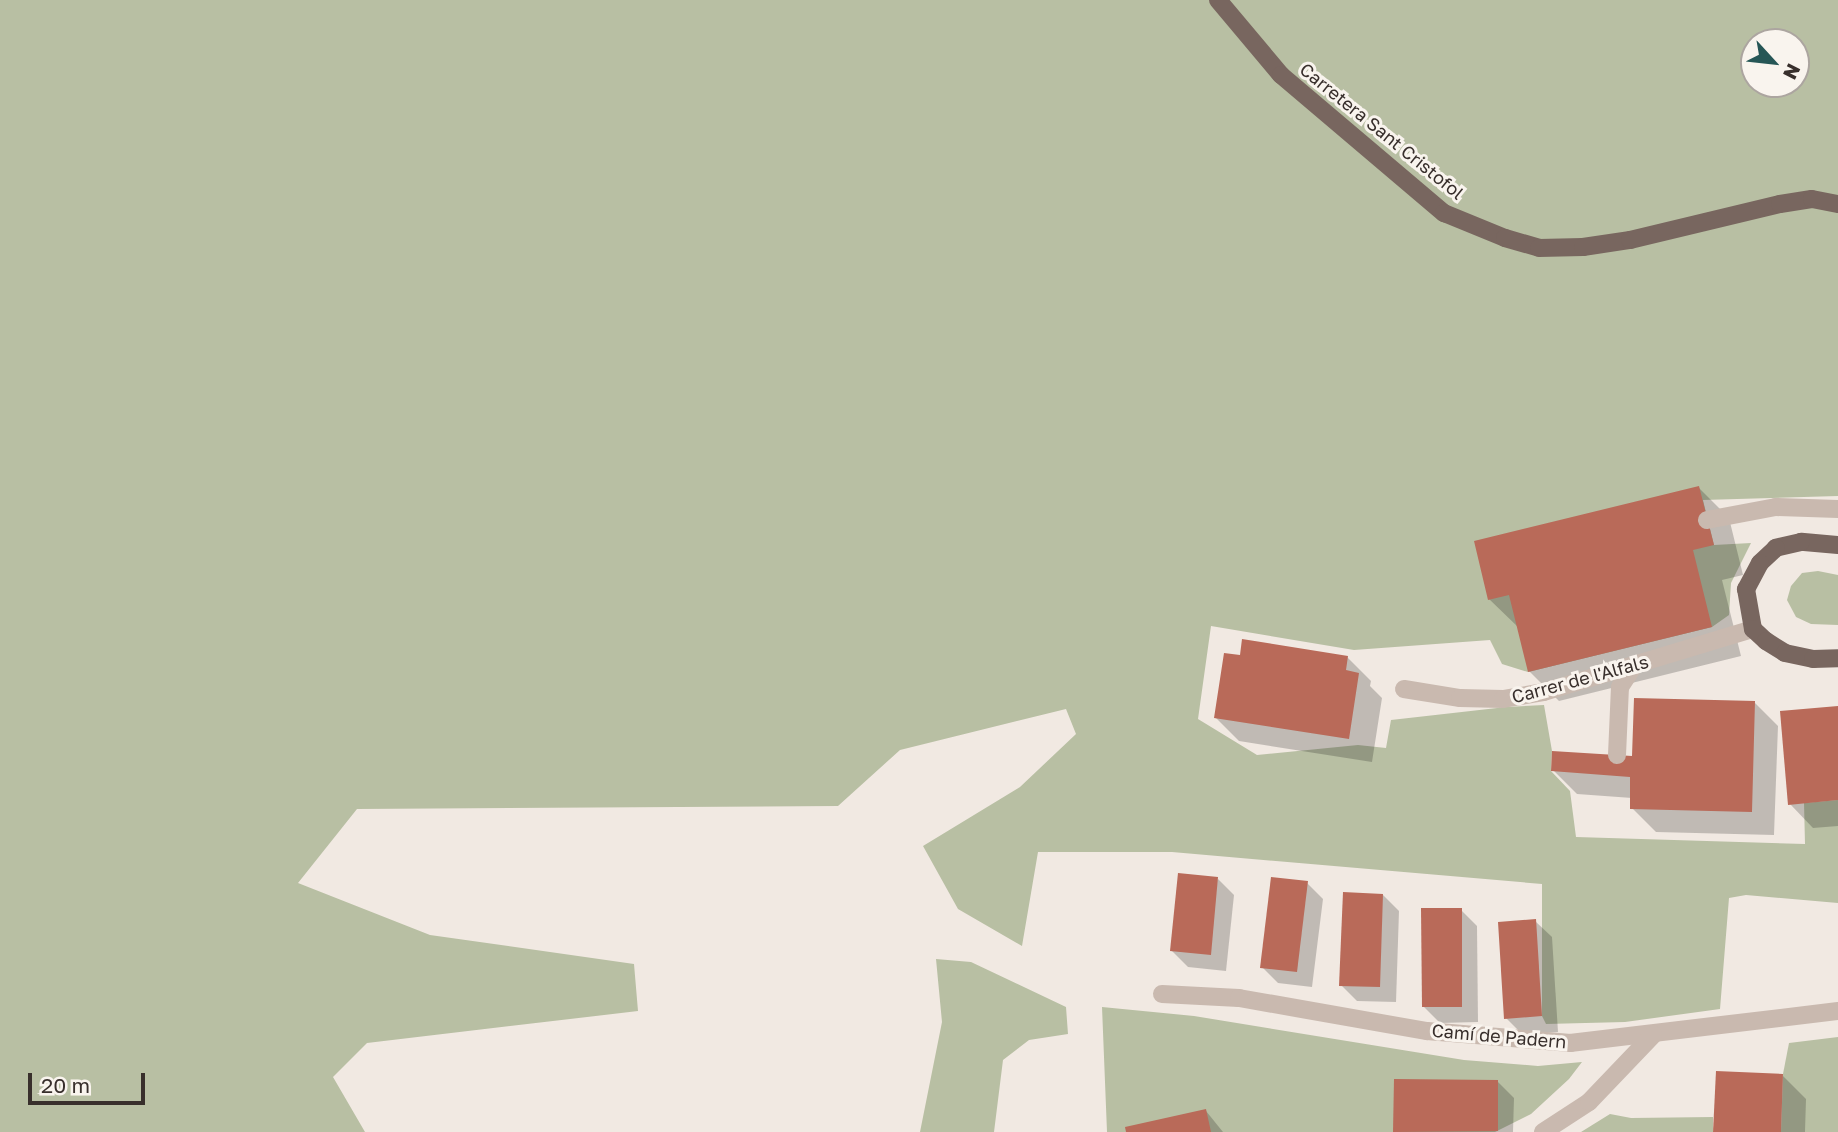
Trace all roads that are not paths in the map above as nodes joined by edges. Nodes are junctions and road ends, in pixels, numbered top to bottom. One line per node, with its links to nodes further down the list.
1 (1218, 0): 2 (main road, Carretera Sant Cristofol)
2 (1838, 204)
3 (1838, 509): 4 (street)
4 (1707, 520)
5 (1838, 545): 6 (main road)
6 (1753, 629): 7 (main road); 8 (street, Carrer de l'Alfals)
7 (1838, 658)
8 (1635, 664): 9 (street, Carrer de l'Alfals); 10 (street)
9 (1404, 689)
10 (1617, 755)
11 (1162, 994): 13 (street, Camí de Padern)
12 (1838, 1010): 13 (street, Camí de Padern)
13 (1653, 1035): 14 (street)
14 (1543, 1132)

